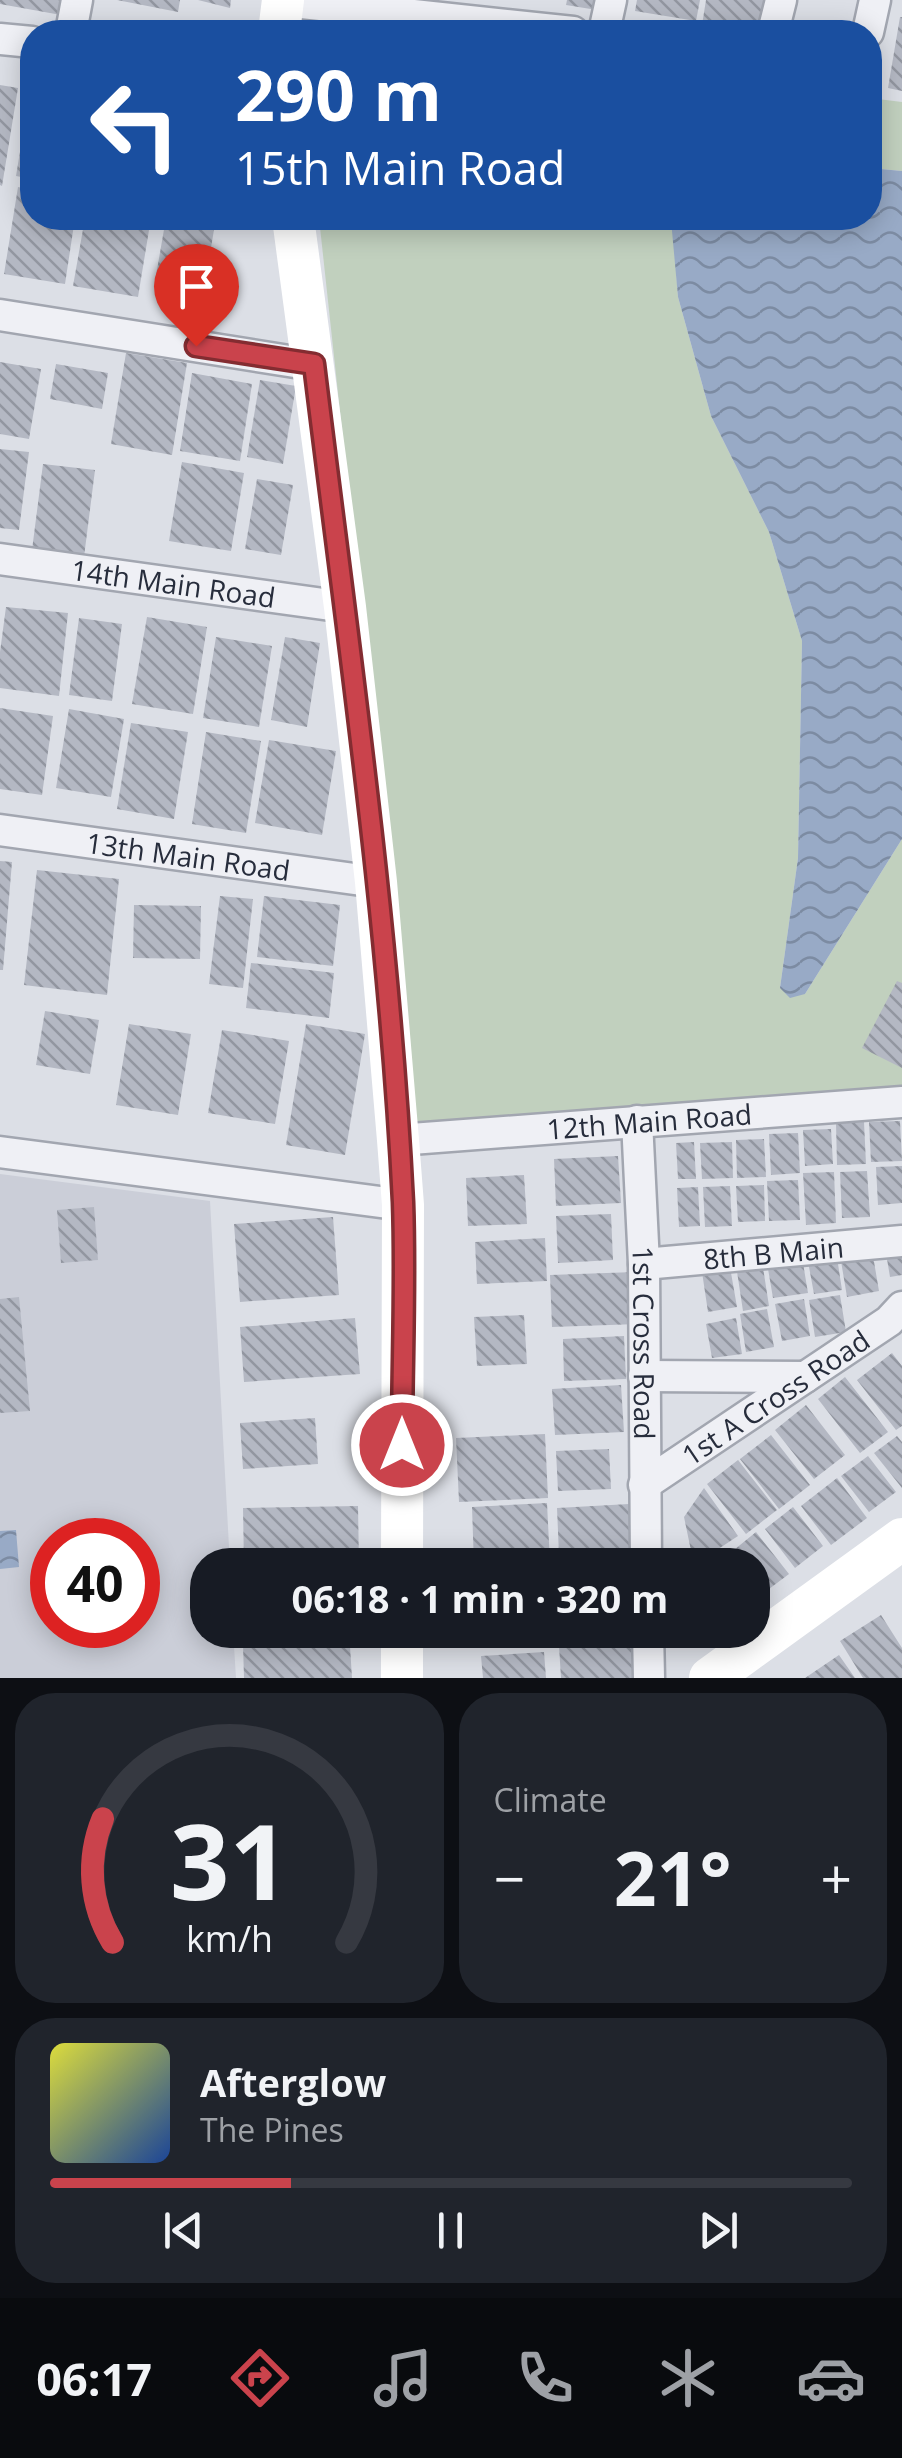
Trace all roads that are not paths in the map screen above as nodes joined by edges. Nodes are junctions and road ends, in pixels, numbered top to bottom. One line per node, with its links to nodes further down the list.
1 (283, 0): 2 (street)
2 (464, 20)
3 (294, 230): 5 (street)
4 (0, 315): 5 (street)
5 (314, 364): 7 (street)
6 (0, 559): 7 (street, 14th Main Road)
7 (345, 607): 9 (street)
8 (0, 830): 9 (street, 13th Main Road)
9 (376, 882): 12 (street)
10 (902, 1102): 11 (street, 12th Main Road)
11 (638, 1121): 12 (street, 12th Main Road); 16 (street, 1st Cross Road)
12 (398, 1140): 14 (street)
13 (0, 1152): 14 (street)
14 (403, 1205): 22 (street)
15 (902, 1241): 16 (street, 8th B Main)
16 (644, 1264): 18 (street, 1st Cross Road)
17 (902, 1307): 19 (street, 1st A Cross Road)
18 (644, 1376): 19 (street); 20 (street, 1st Cross Road)
19 (805, 1377): 20 (street, 1st A Cross Road)
20 (644, 1485): 23 (street, 1st Cross Road)
21 (902, 1539): 28 (street)
22 (402, 1548)
23 (646, 1548)
24 (402, 1648): 26 (street)
25 (648, 1648): 27 (street)
26 (402, 1678)
27 (649, 1678)
28 (710, 1678)

